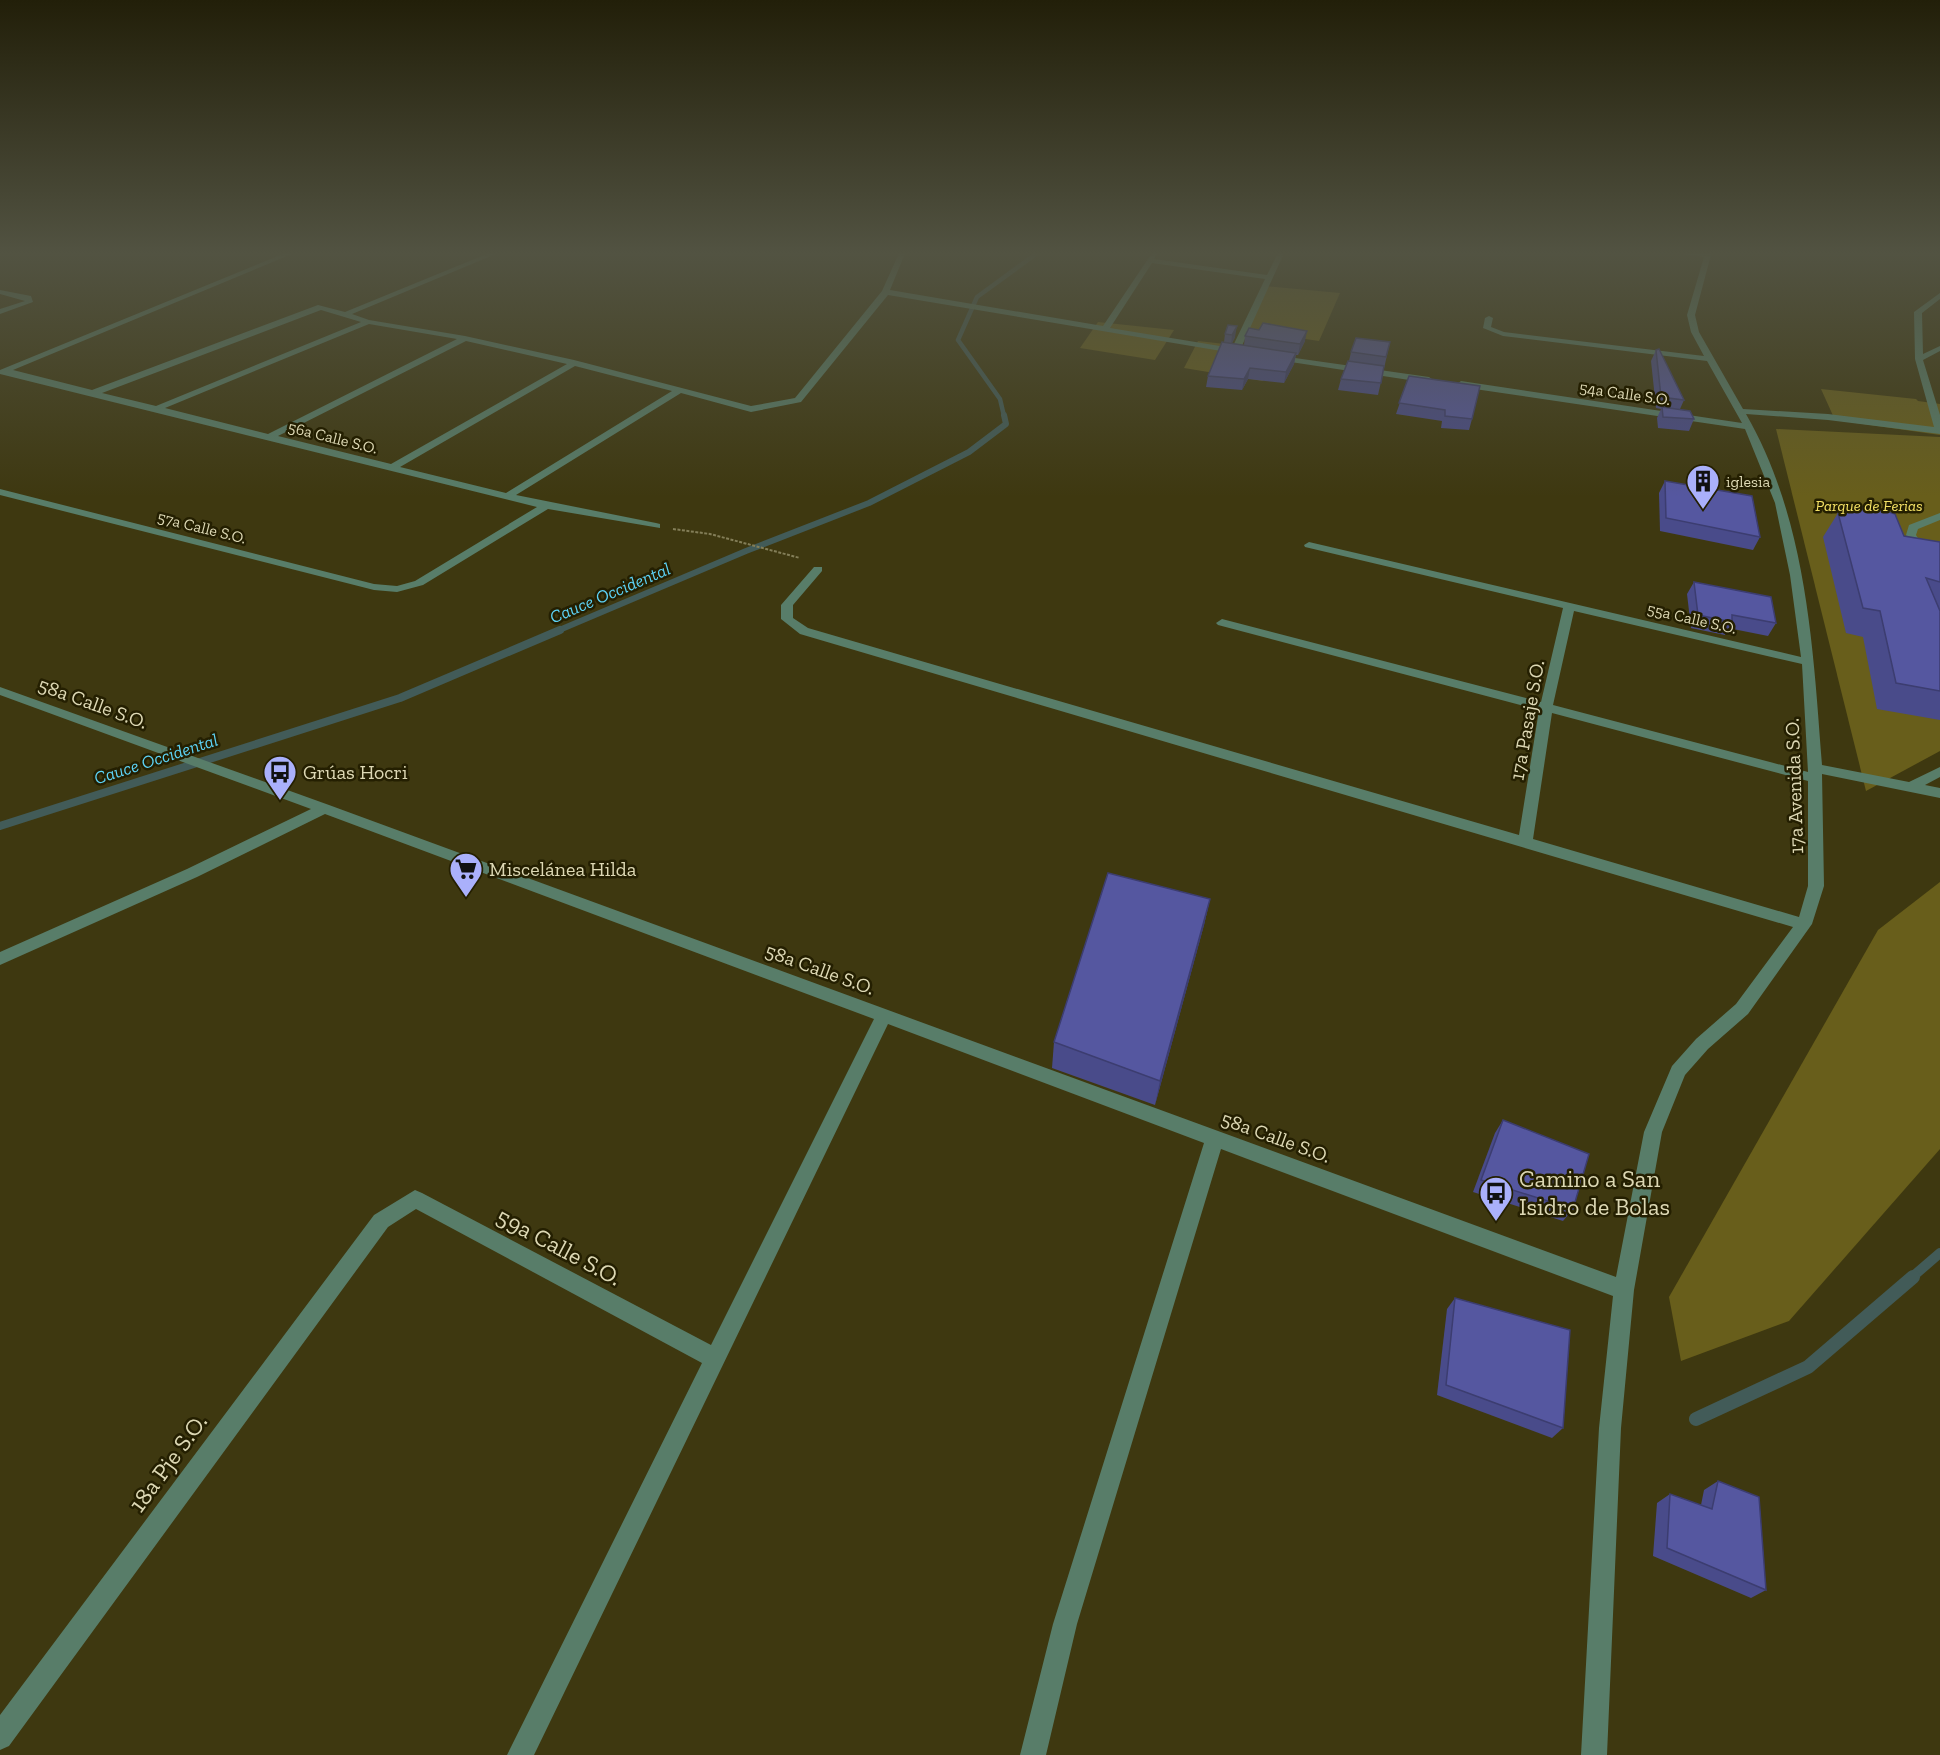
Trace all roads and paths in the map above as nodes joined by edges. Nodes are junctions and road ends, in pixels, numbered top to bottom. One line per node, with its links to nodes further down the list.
1 (97, 333): 19 (street)
2 (252, 333): 23 (street)
3 (341, 333): 24 (street)
4 (434, 333): 11 (street)
5 (853, 333): 22 (street)
6 (1128, 333): 13 (street)
7 (1243, 333): 13 (street)
8 (1500, 333): 16 (street)
9 (1695, 333): 16 (street, 17a Avenida S.O.)
10 (1918, 333): 17 (street)
11 (465, 338): 18 (street); 28 (street)
12 (1940, 348): 17 (street)
13 (1235, 351): 14 (street)
14 (1247, 353)
15 (1259, 354): 20 (street)
16 (1709, 359): 25 (street, 17a Avenida S.O.)
17 (1919, 359): 27 (street)
18 (574, 363): 22 (street); 29 (street)
19 (2, 372): 23 (street, 56a Calle S.O.)
20 (1434, 380)
21 (1446, 382): 26 (street, 54a Calle S.O.)
22 (680, 390): 31 (street)
23 (93, 393): 24 (street, 56a Calle S.O.)
24 (156, 409): 28 (street, 56a Calle S.O.)
25 (1740, 411): 26 (street, 17a Avenida S.O.); 27 (street)
26 (1749, 427): 40 (street, 17a Avenida S.O.)
27 (1940, 430)
28 (269, 436): 29 (street, 56a Calle S.O.)
29 (393, 467): 31 (street, 56a Calle S.O.)
30 (0, 492): 32 (street, 57a Calle S.O.)
31 (508, 496): 32 (street, 56a Calle S.O.)
32 (546, 506): 34 (street, 56a Calle S.O.)
33 (1940, 516): 36 (street)
34 (656, 526): 37 (path)
35 (1309, 545): 38 (street, 55a Calle S.O.)
36 (1940, 550)
37 (813, 565): 50 (street)
38 (1569, 607): 40 (street, 55a Calle S.O.); 44 (street, 17a Pasaje S.O.)
39 (1222, 623): 44 (street)
40 (1808, 662): 46 (street, 17a Avenida S.O.)
41 (0, 691): 42 (street, 58a Calle S.O.)
42 (18, 698): 43 (street); 49 (street, 58a Calle S.O.)
43 (0, 706)
44 (1546, 709): 46 (street); 50 (street, 17a Pasaje S.O.)
45 (1940, 771): 47 (street)
46 (1815, 773): 47 (street); 51 (street, 17a Avenida S.O.)
47 (1909, 788): 48 (street)
48 (1940, 793)
49 (324, 808): 52 (street); 53 (street, 58a Calle S.O.)
50 (1526, 840): 51 (street)
51 (1804, 924): 56 (street, 17a Avenida S.O.)
52 (0, 959)
53 (884, 1014): 54 (street, 58a Calle S.O.); 57 (street)
54 (1215, 1137): 56 (street, 58a Calle S.O.); 60 (street)
55 (381, 1221): 57 (street, 59a Calle S.O.); 58 (street, 18a Pje S.O.)
56 (1624, 1290): 61 (street)
57 (715, 1358): 59 (street)
58 (0, 1737)
59 (520, 1755)
60 (1033, 1755)
61 (1594, 1755)

